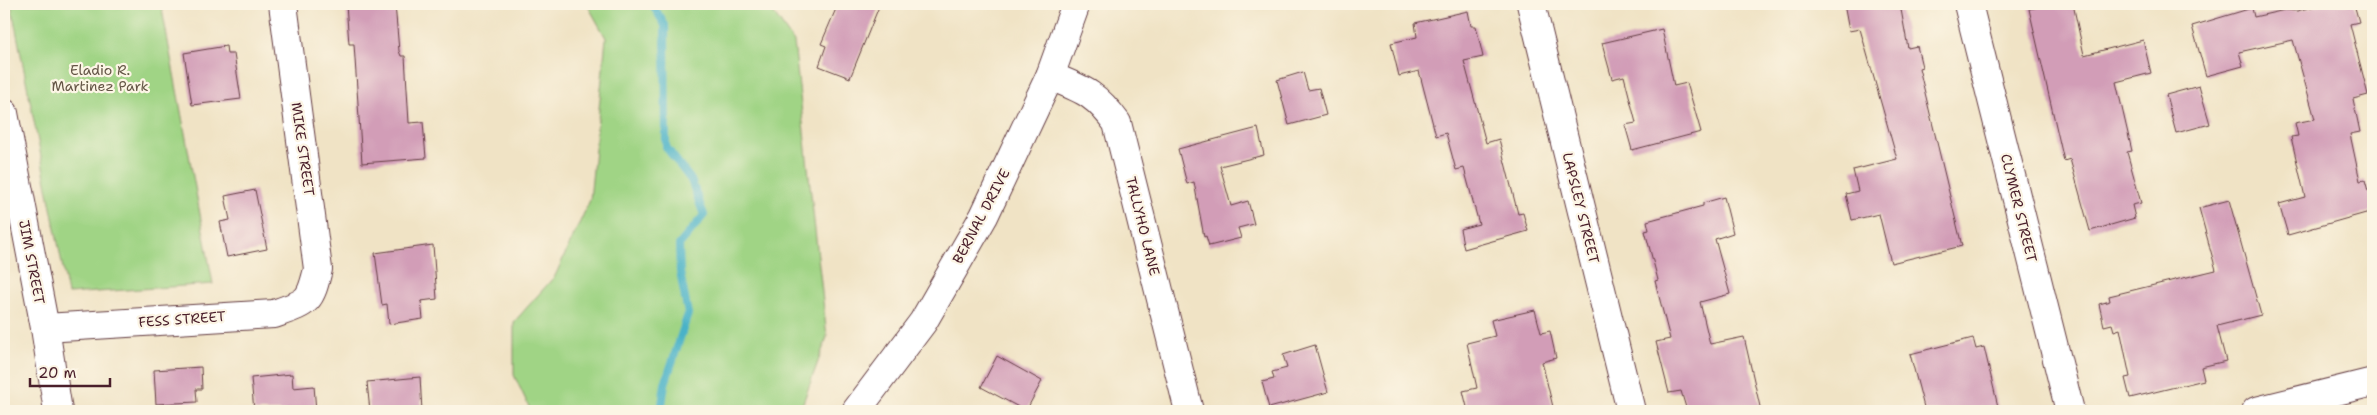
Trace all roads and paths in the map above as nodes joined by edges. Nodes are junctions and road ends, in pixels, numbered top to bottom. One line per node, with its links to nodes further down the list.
1 (283, 4): 7 (street, MIKE STREET)
2 (1076, 4): 5 (street, BERNAL DRIVE)
3 (1530, 4): 13 (street, LAPSLEY STREET)
4 (1968, 4): 14 (street, CLYMER STREET)
5 (1050, 76): 11 (street, BERNAL DRIVE); 12 (street, TALLYHO LANE)
6 (4, 113): 8 (street, JIM STREET)
7 (312, 293): 8 (street, FESS STREET)
8 (45, 328): 10 (street, JIM STREET)
9 (2373, 382): 15 (street)
10 (58, 411)
11 (856, 411)
12 (1189, 411)
13 (1631, 411)
14 (2070, 411)
15 (2256, 411)

